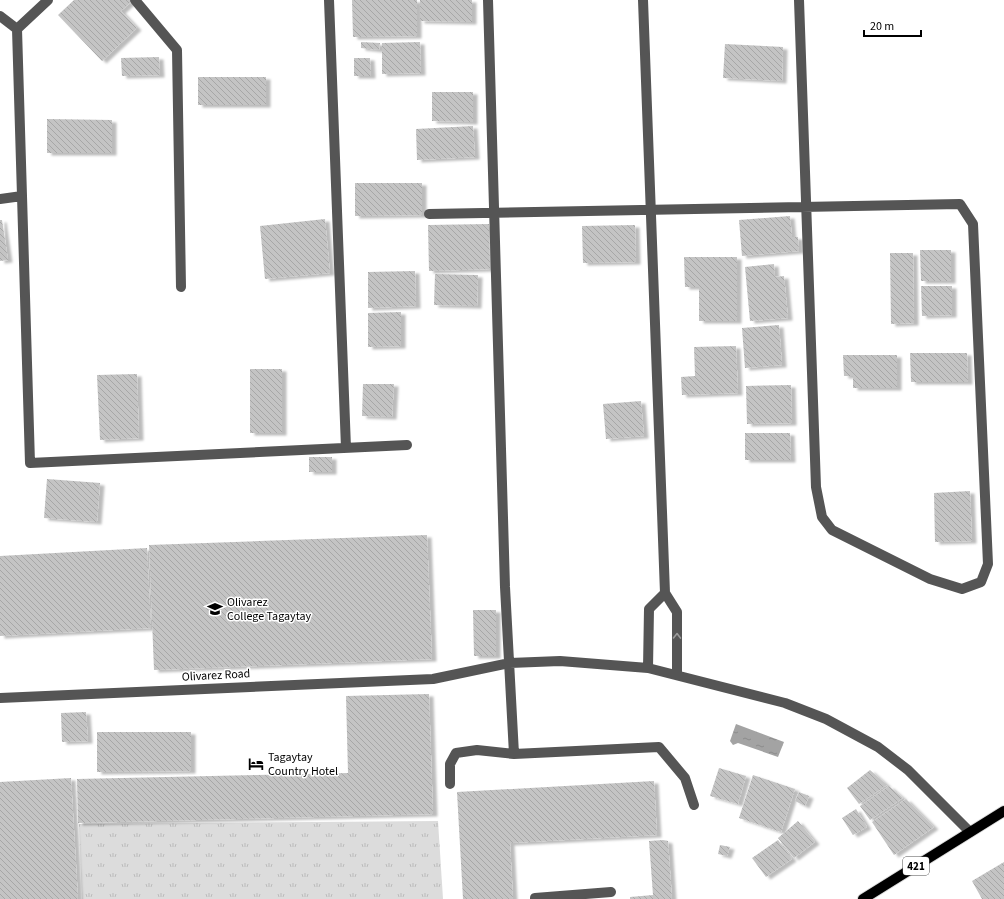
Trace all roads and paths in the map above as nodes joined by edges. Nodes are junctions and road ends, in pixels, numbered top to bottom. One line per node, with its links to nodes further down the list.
1 (48, 0): 8 (street)
2 (135, 0): 15 (street)
3 (329, 0): 17 (street)
4 (488, 0): 13 (street)
5 (643, 0): 12 (street)
6 (799, 0): 11 (street)
7 (0, 16): 8 (street)
8 (17, 28): 9 (street)
9 (22, 196): 10 (street); 17 (street)
10 (0, 199)
11 (806, 206): 11 (street); 12 (street)
12 (651, 210): 13 (street); 18 (street)
13 (495, 213): 14 (street); 19 (street)
14 (429, 214)
15 (181, 287)
16 (407, 445): 17 (street)
17 (346, 448)
18 (665, 592): 20 (street); 21 (street, one-way to 18)
19 (510, 663): 20 (street, Olivarez Road); 22 (street, Olivarez Road); 23 (street)
20 (648, 668): 21 (street, Olivarez Road)
21 (677, 675): 27 (street, Olivarez Road)
22 (0, 698)
23 (514, 754): 24 (street); 25 (street)
24 (450, 784)
25 (694, 805)
26 (1004, 811): 27 (main road, 421)
27 (970, 832): 30 (main road, 421)
28 (611, 892): 29 (street)
29 (535, 899)
30 (862, 899)

